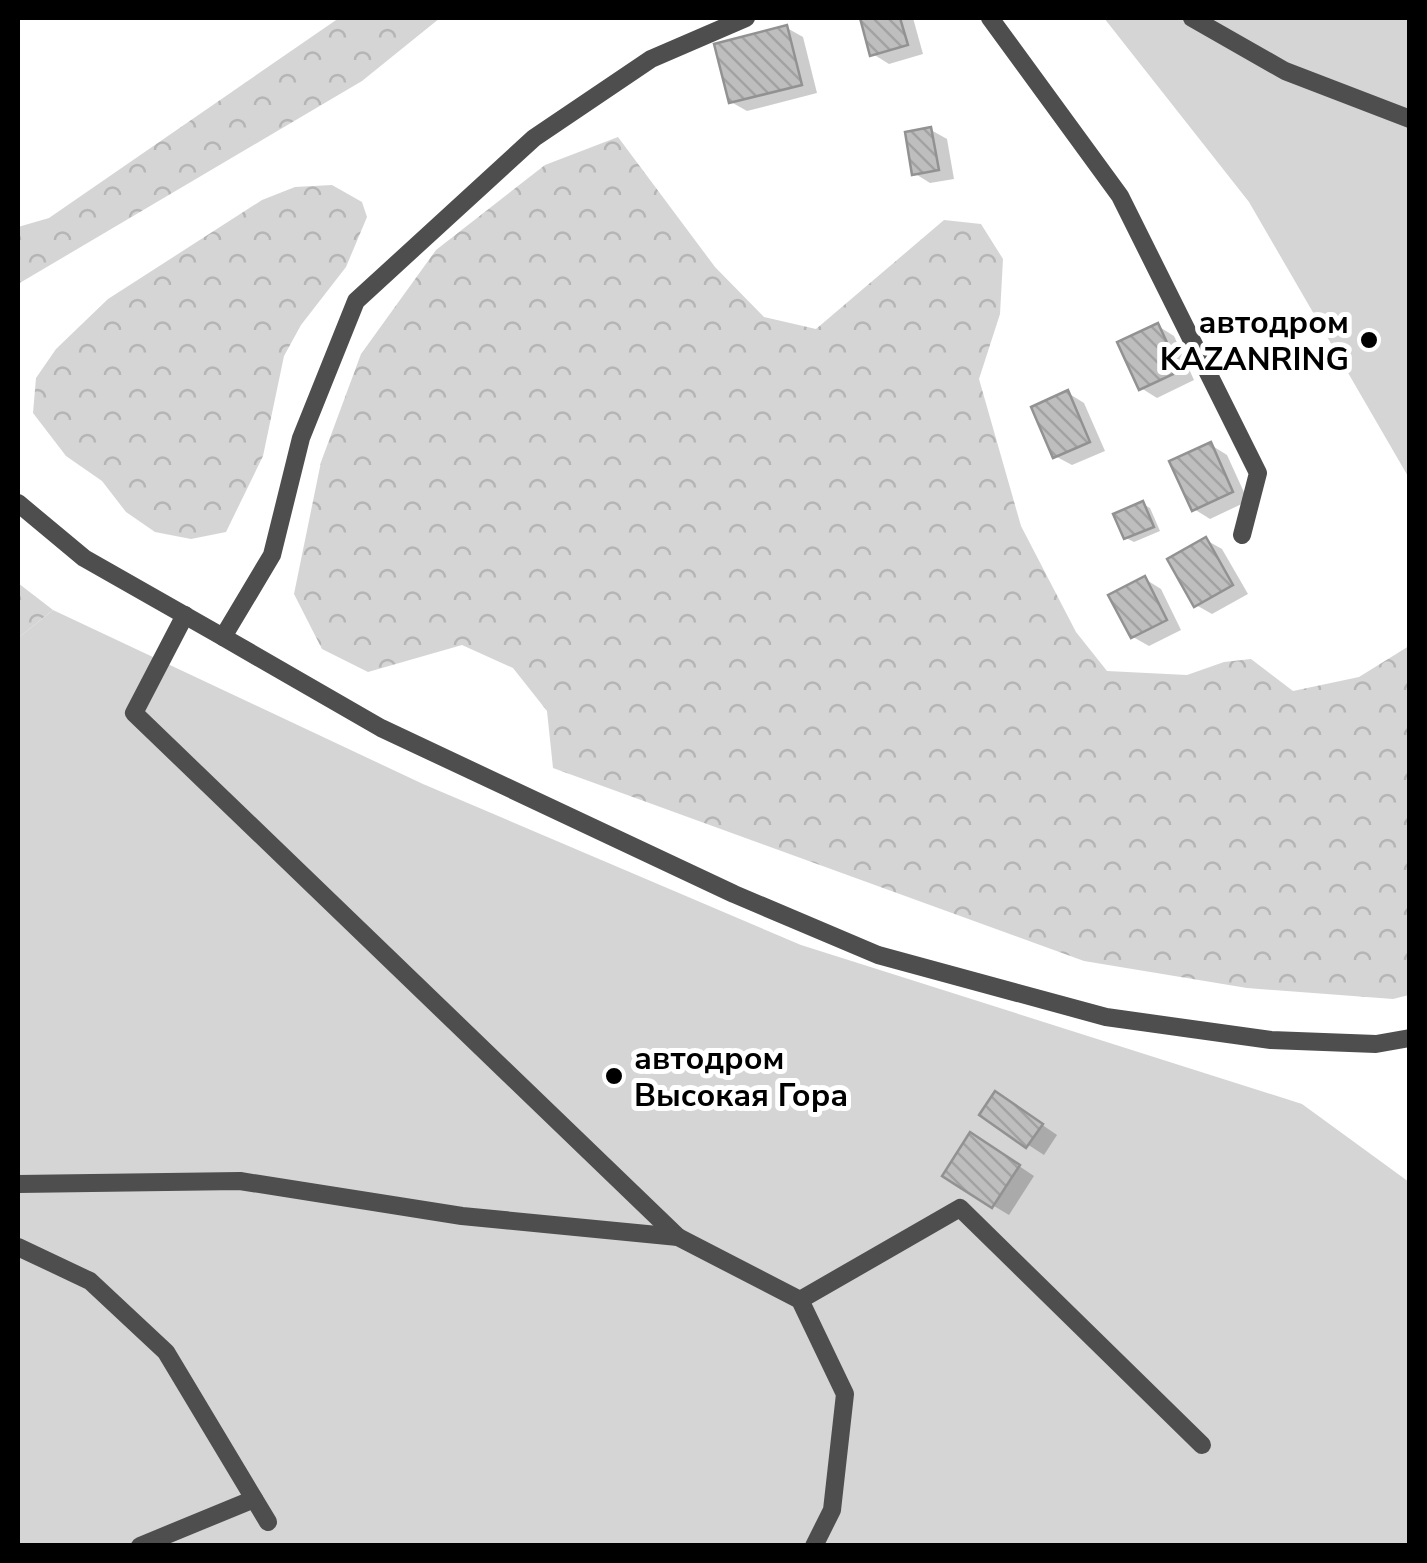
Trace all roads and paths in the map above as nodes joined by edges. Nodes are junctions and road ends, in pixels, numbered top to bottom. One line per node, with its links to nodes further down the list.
1 (746, 18): 8 (lane)
2 (990, 18): 6 (lane)
3 (1192, 18): 4 (lane)
4 (1410, 119)
5 (18, 503): 7 (lane)
6 (1242, 535)
7 (185, 615): 8 (lane); 11 (lane)
8 (223, 637): 9 (lane)
9 (1410, 1038)
10 (18, 1184): 11 (lane)
11 (678, 1237): 13 (lane)
12 (18, 1246): 15 (lane)
13 (800, 1300): 14 (lane); 18 (lane)
14 (1202, 1445)
15 (254, 1498): 16 (lane); 17 (lane)
16 (268, 1522)
17 (140, 1546)
18 (814, 1546)

